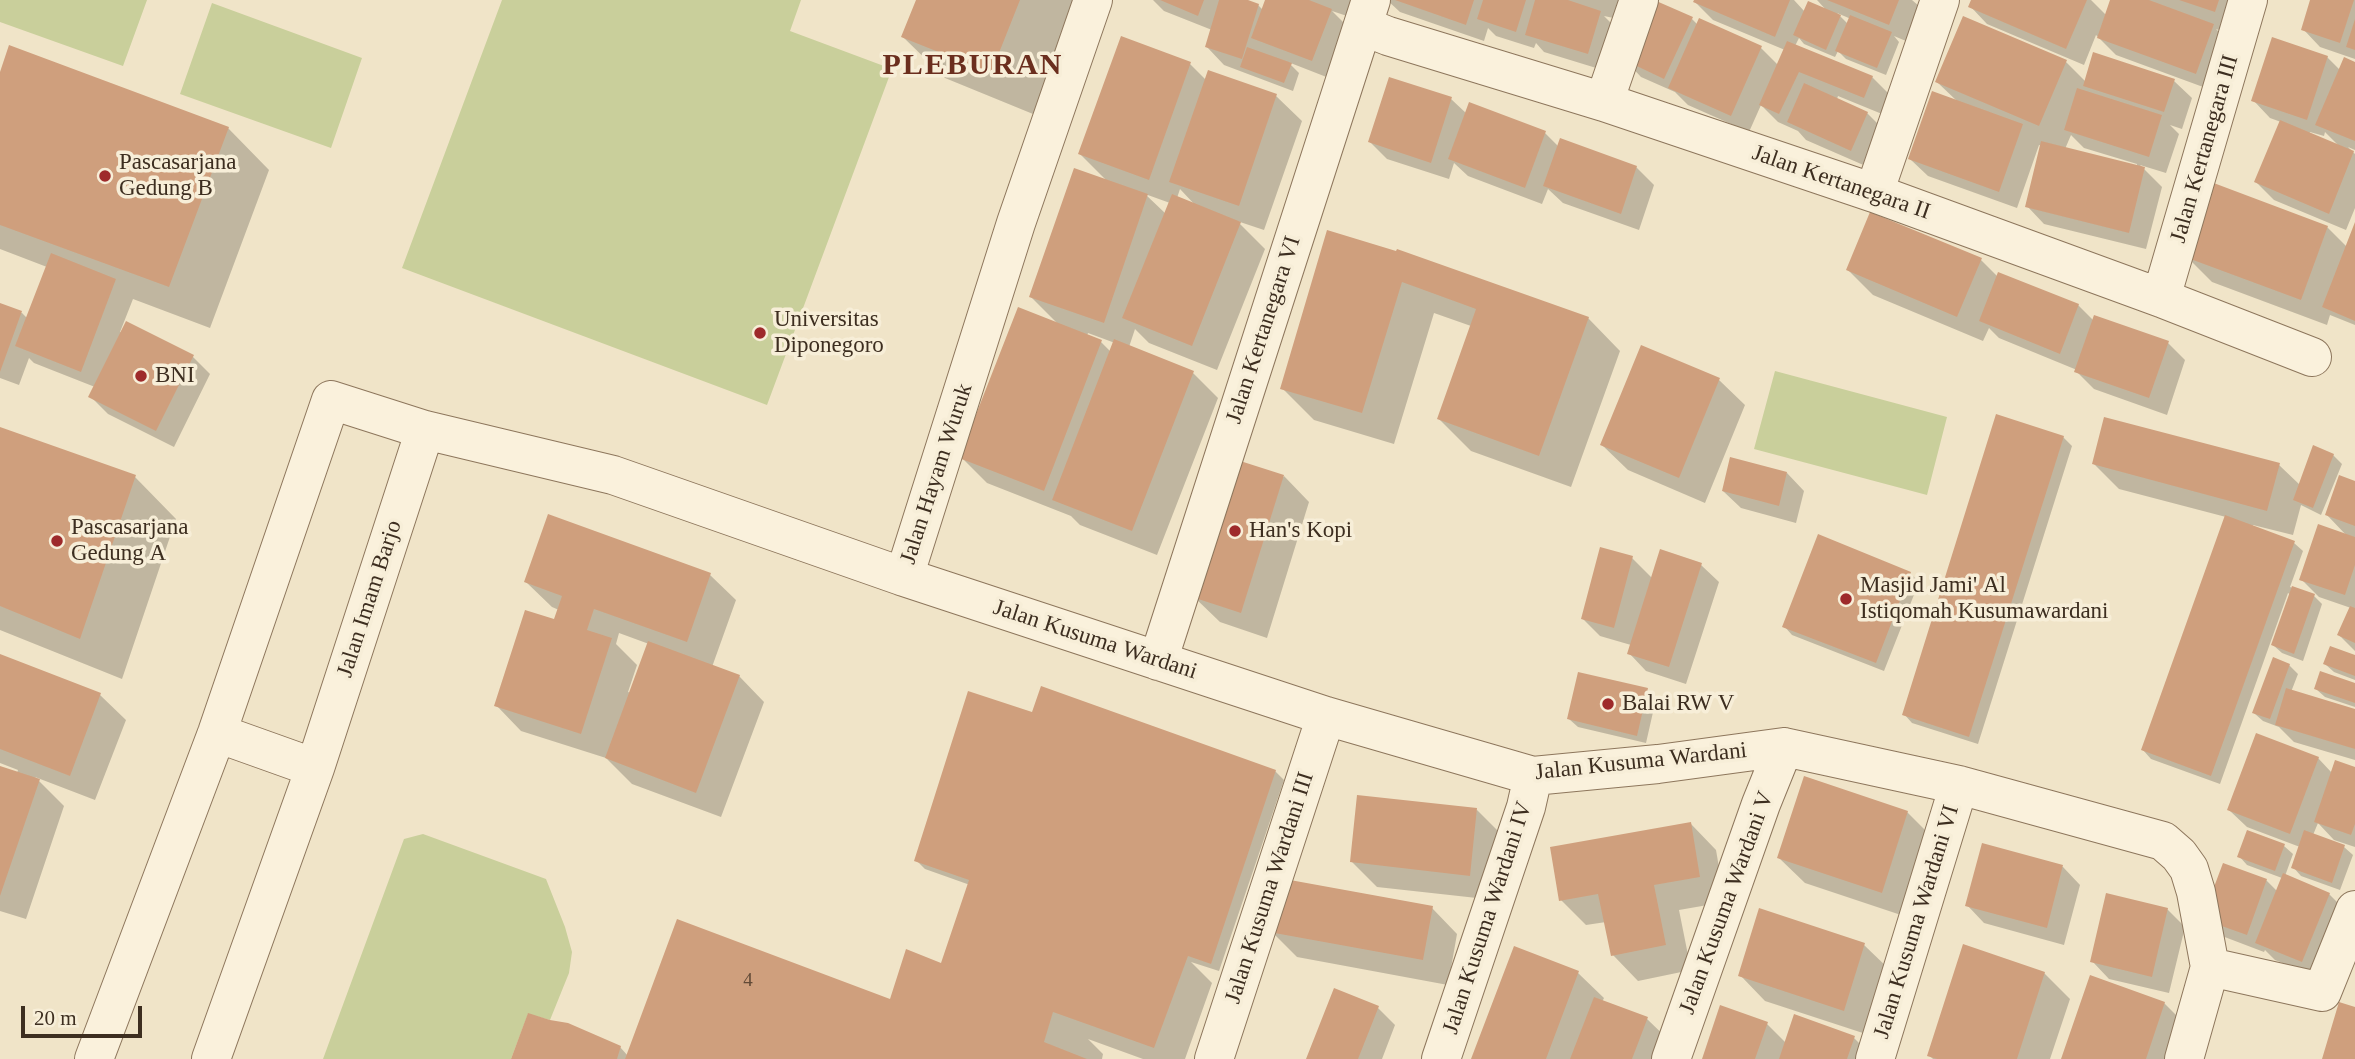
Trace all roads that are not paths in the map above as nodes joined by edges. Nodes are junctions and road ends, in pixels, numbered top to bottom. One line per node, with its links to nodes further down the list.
1 (1093, 0): 11 (street, Jalan Hayam Wuruk)
2 (1639, 0): 6 (street)
3 (1940, 0): 7 (street)
4 (2248, 0): 8 (street, Jalan Kertanegara III)
5 (1367, 13): 6 (street, Jalan Kertanegara II); 12 (street, Jalan Kertanegara VI)
6 (1604, 102): 7 (street, Jalan Kertanegara II)
7 (1874, 193): 8 (street, Jalan Kertanegara II)
8 (2161, 298): 9 (street, Jalan Kertanegara II)
9 (2312, 357)
10 (425, 430): 11 (street, Jalan Hayam Wuruk); 14 (street, Jalan Hayam Wuruk); 16 (street, Jalan Imam Barjo)
11 (904, 577): 12 (street, Jalan Kusuma Wardani)
12 (1158, 661): 13 (street, Jalan Kusuma Wardani)
13 (1326, 716): 17 (street, Jalan Kusuma Wardani); 23 (street, Jalan Kusuma Wardani III)
14 (217, 733): 16 (street); 21 (street)
15 (1784, 747): 17 (street, Jalan Kusuma Wardani); 18 (street, Jalan Kusuma Wardani); 25 (street, Jalan Kusuma Wardani V)
16 (315, 768): 22 (street, Jalan Imam Barjo)
17 (1533, 776): 24 (street, Jalan Kusuma Wardani IV)
18 (1959, 785): 20 (street, Jalan Kusuma Wardani); 26 (street, Jalan Kusuma Wardani VI)
19 (2355, 910): 20 (street)
20 (2210, 967): 27 (street, Jalan Kusuma Wardani)
21 (93, 1059)
22 (211, 1059)
23 (1214, 1059)
24 (1441, 1059)
25 (1671, 1059)
26 (1875, 1059)
27 (2184, 1059)

